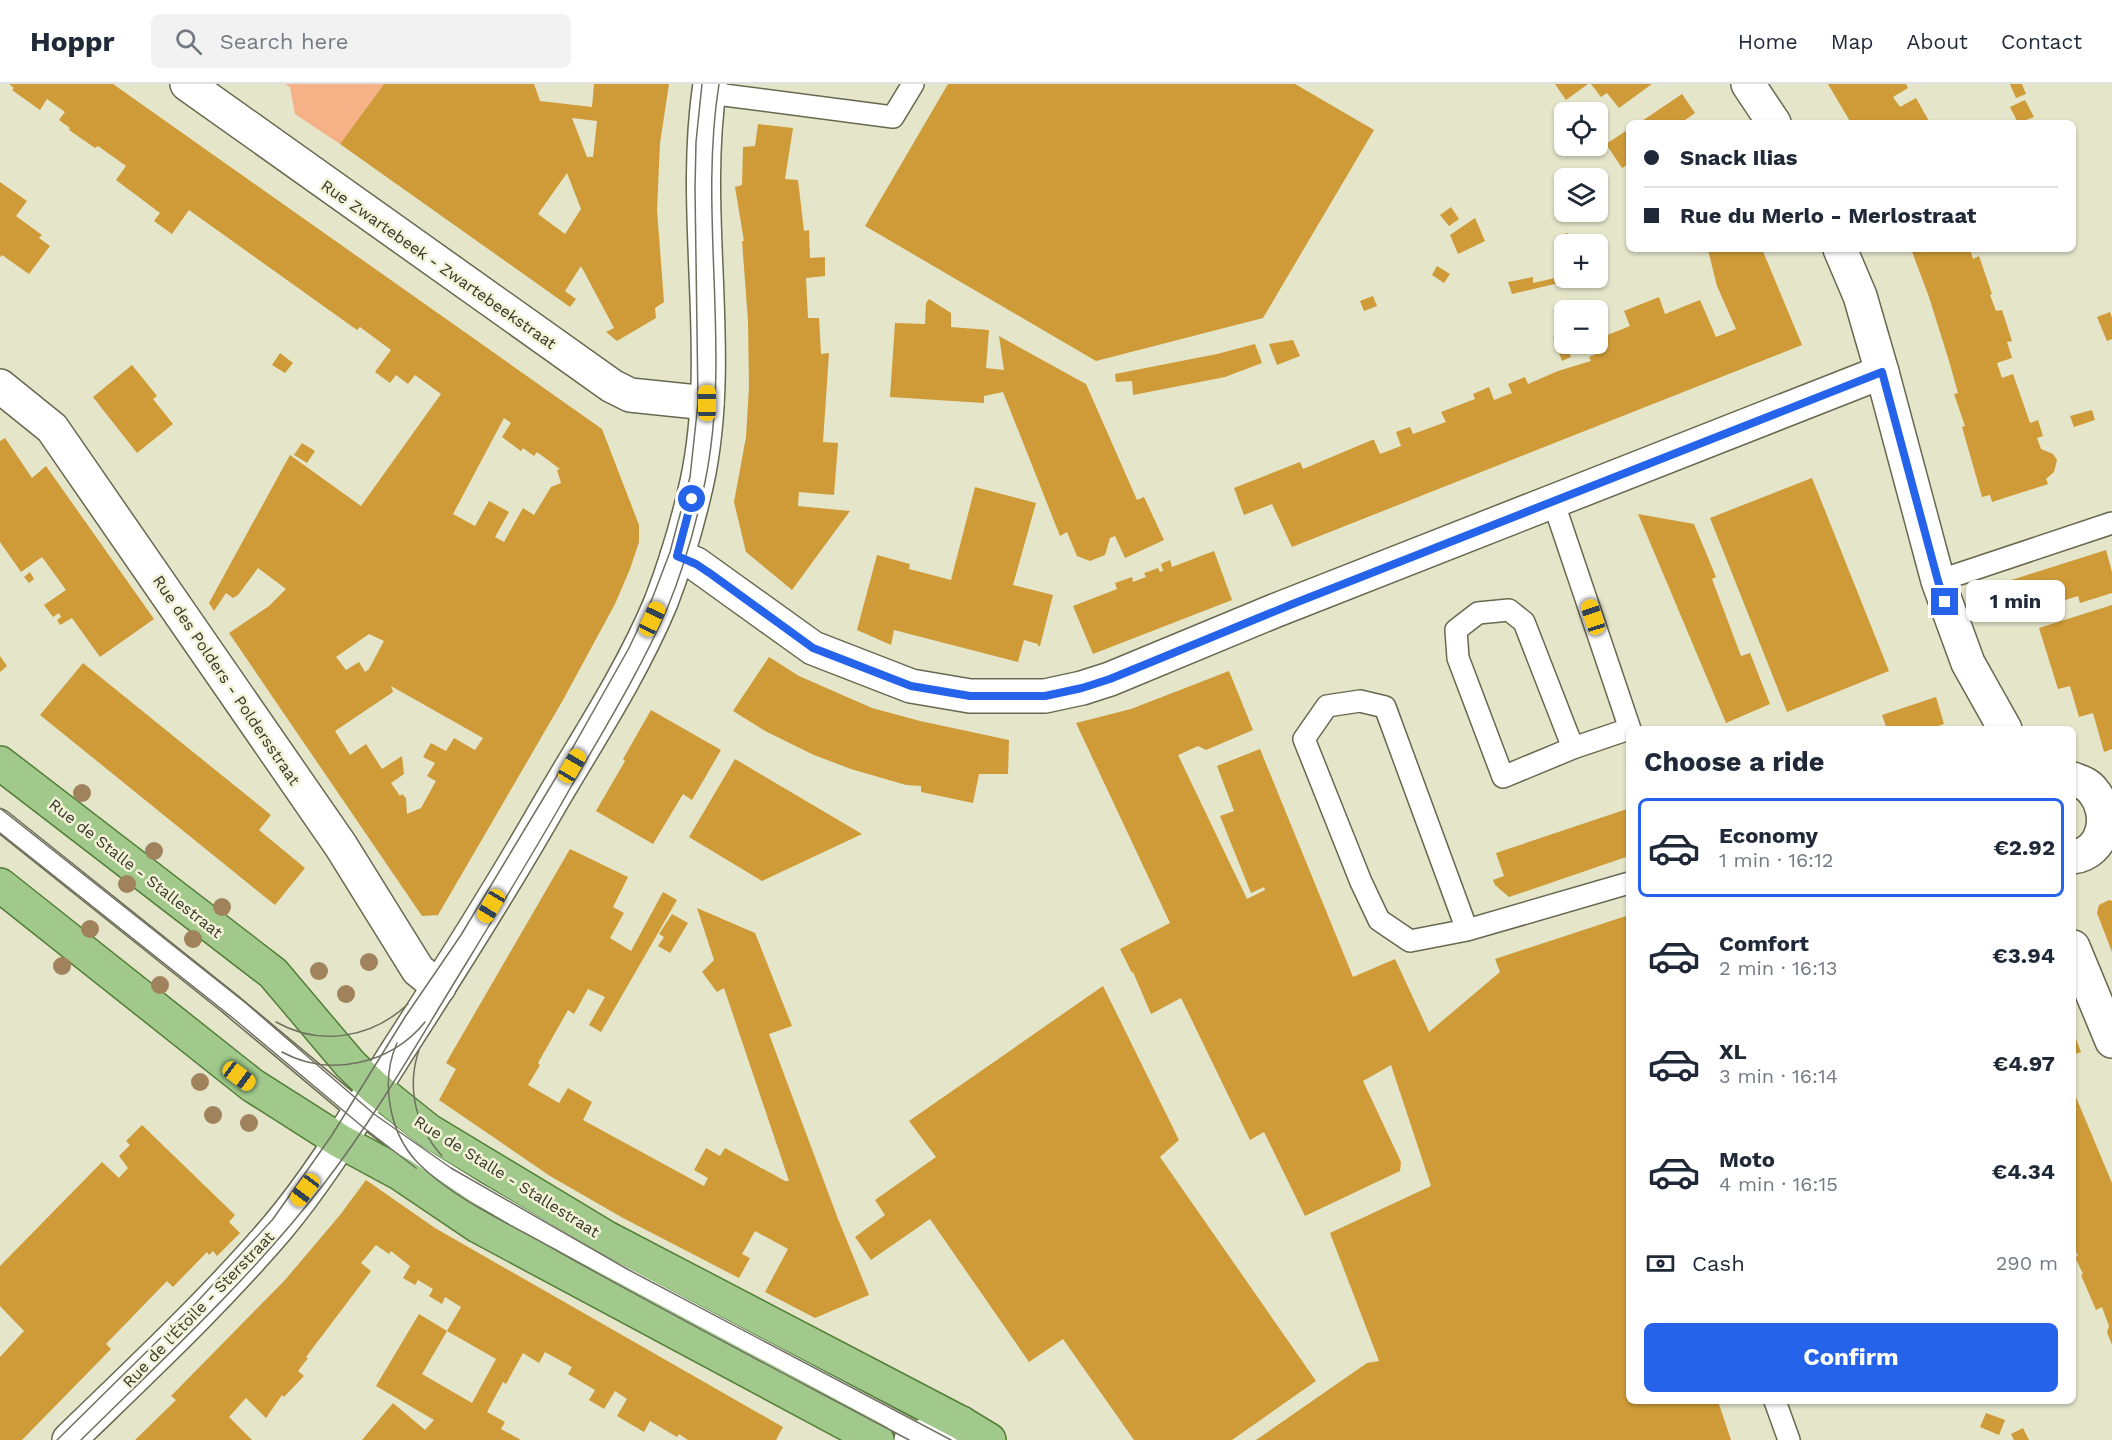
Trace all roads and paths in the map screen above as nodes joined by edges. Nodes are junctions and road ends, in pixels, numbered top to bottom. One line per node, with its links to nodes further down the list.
1 (187, 84): 9 (street, Rue Zwartebeek - Zwartebeekstraat)
2 (913, 84): 4 (lane)
3 (1748, 84): 5 (street)
4 (710, 88): 9 (street, Rue de l'Étoile - Sterstraat)
5 (1772, 120)
6 (1841, 252): 7 (street)
7 (1882, 372): 10 (street); 13 (street)
8 (0, 386): 27 (street, Rue des Polders - Poldersstraat)
9 (707, 403): 12 (street, Rue de l'Étoile - Sterstraat)
10 (1553, 501): 12 (street); 14 (lane)
11 (2112, 523): 13 (lane)
12 (677, 556): 27 (street, Rue de l'Étoile - Sterstraat)
13 (1938, 581): 15 (street)
14 (1628, 726)
15 (2003, 726)
16 (1626, 730): 17 (lane)
17 (1573, 748): 17 (lane)
18 (0, 763): 29 (main road, Rue de Stalle - Stallestraat)
19 (2076, 781): 21 (street)
20 (0, 820): 29 (lane, Rue de Stalle - Stallestraat)
21 (2108, 831): 22 (street)
22 (2076, 856)
23 (1626, 884): 25 (lane)
24 (0, 885): 30 (main road)
25 (1467, 930): 25 (lane)
26 (2076, 954): 28 (street)
27 (439, 987): 29 (street, Rue de l'Étoile - Sterstraat)
28 (2112, 1041)
29 (366, 1099): 30 (street, Rue de l'Étoile - Sterstraat); 32 (main road, Rue de Stalle - Stallestraat); 33 (lane, Rue de Stalle - Stallestraat)
30 (340, 1141): 34 (street, Rue de l'Étoile - Sterstraat); 35 (main road)
31 (1776, 1404): 37 (lane)
32 (961, 1423): 33 (street); 36 (main road, Rue de Stalle - Stallestraat)
33 (922, 1439)
34 (69, 1440)
35 (877, 1440)
36 (989, 1440)
37 (1789, 1440)

